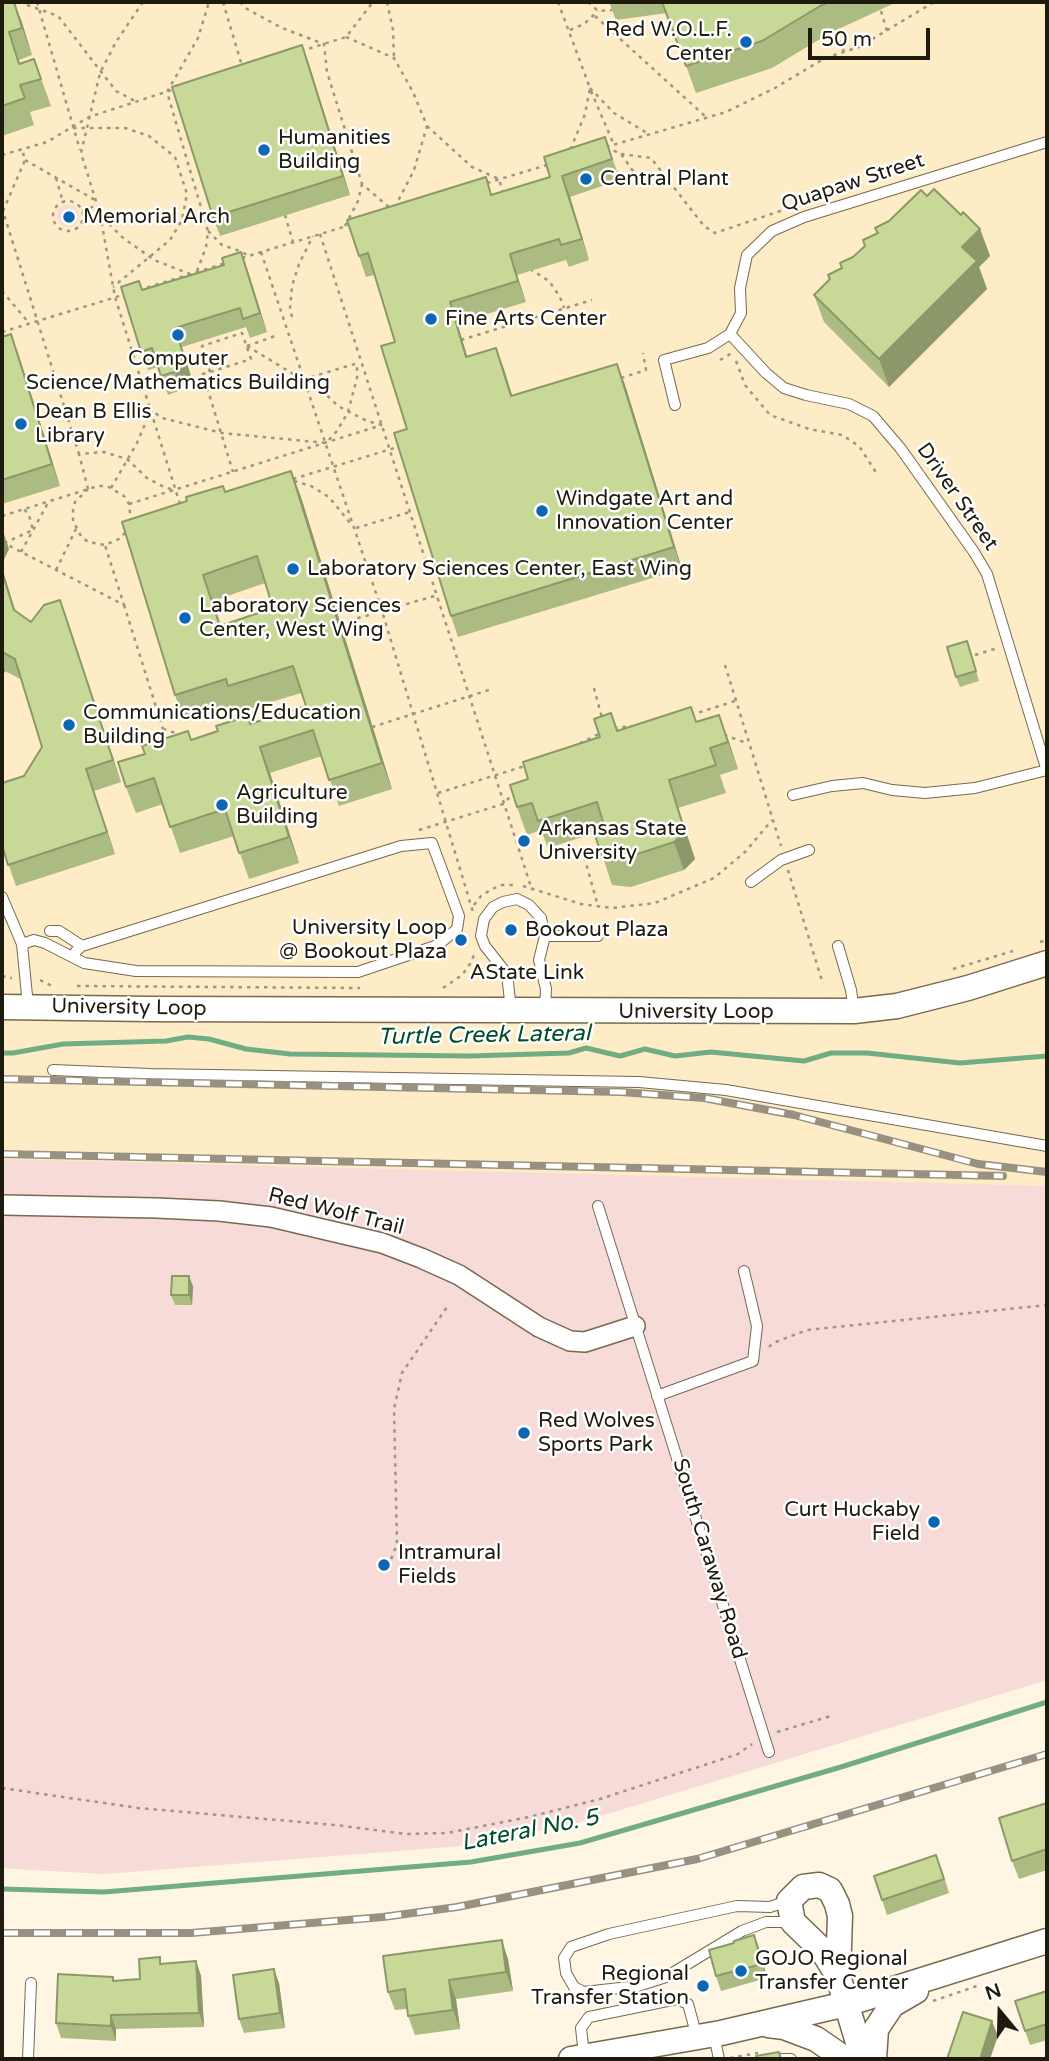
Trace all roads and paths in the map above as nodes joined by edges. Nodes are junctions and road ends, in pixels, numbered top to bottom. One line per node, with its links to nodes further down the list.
1 (19, 2): 12 (path)
2 (37, 2): 12 (path)
3 (143, 2): 26 (path)
4 (209, 2): 29 (path)
5 (223, 2): 25 (path)
6 (240, 2): 21 (path)
7 (373, 2): 20 (path)
8 (387, 2): 24 (path)
9 (558, 2): 17 (path)
10 (588, 2): 14 (path)
11 (934, 2): 18 (path)
12 (39, 7): 26 (path); 35 (path)
13 (615, 9): 14 (path)
14 (598, 11): 16 (path)
15 (881, 11): 18 (path)
16 (595, 16): 17 (path); 32 (path)
17 (569, 31): 28 (path)
18 (887, 31): 22 (path)
19 (837, 33): 22 (path)
20 (346, 37): 21 (path); 24 (path)
21 (324, 44): 23 (path); 50 (path)
22 (844, 52): 32 (path)
23 (291, 54)
24 (394, 58): 33 (path)
25 (243, 68)
26 (100, 73): 30 (path); 31 (path)
27 (179, 88): 29 (path)
28 (590, 88): 36 (path); 38 (path); 39 (path)
29 (167, 92): 30 (path); 64 (path)
30 (137, 102): 31 (path)
31 (89, 117): 34 (path); 35 (path)
32 (706, 117): 36 (path)
33 (427, 126): 47 (path); 59 (path)
34 (86, 127): 35 (path); 41 (path); 70 (path)
35 (73, 128): 40 (path); 41 (path)
36 (649, 134): 38 (path)
37 (1047, 142): 83 (lane, Quapaw Street)
38 (614, 145): 42 (path)
39 (571, 148)
40 (22, 149): 43 (path); 44 (path)
41 (81, 153): 52 (path)
42 (621, 154): 48 (path); 55 (path)
43 (2, 155)
44 (25, 160): 46 (path); 57 (path)
45 (555, 162): 47 (path)
46 (55, 177): 52 (path); 53 (path)
47 (499, 179): 49 (path); 51 (path)
48 (640, 181)
49 (486, 183)
50 (362, 184): 59 (path); 63 (path)
51 (503, 192)
52 (95, 200): 54 (path)
53 (63, 202): 58 (path); 58 (path)
54 (97, 205): 58 (path); 61 (path)
55 (797, 206)
56 (401, 209): 59 (path)
57 (2, 211): 80 (path)
58 (82, 211)
59 (393, 211)
60 (285, 215): 67 (path)
61 (101, 217): 70 (path); 74 (path)
62 (356, 223): 63 (path)
63 (344, 226): 65 (path)
64 (208, 231): 69 (path); 72 (path)
65 (320, 233): 66 (path); 89 (path)
66 (313, 236): 67 (path); 79 (path)
67 (293, 242): 68 (path)
68 (261, 252): 69 (path); 94 (path)
69 (249, 256): 72 (path)
70 (150, 257): 73 (path); 74 (path)
71 (529, 268): 78 (path)
72 (197, 272): 73 (path)
73 (190, 274): 76 (path)
74 (113, 287): 76 (path)
75 (2, 291): 81 (path)
76 (115, 297): 80 (path); 96 (path)
77 (592, 300): 78 (path)
78 (564, 308): 85 (path)
79 (292, 317)
80 (36, 321): 81 (path); 103 (path)
81 (29, 323): 82 (path)
82 (2, 332)
83 (730, 334): 95 (lane); 130 (lane, Driver Street)
84 (278, 335): 86 (path)
85 (451, 344)
86 (247, 346): 91 (path); 91 (path); 92 (path)
87 (643, 354): 93 (path)
88 (720, 360): 107 (path)
89 (362, 362): 90 (path); 98 (path)
90 (357, 363): 94 (path); 97 (path)
91 (210, 372): 99 (path)
92 (295, 375)
93 (621, 378)
94 (307, 379): 97 (path); 100 (path)
95 (675, 405)
96 (151, 410): 99 (path); 104 (path); 110 (path)
97 (348, 412): 98 (path); 100 (path)
98 (382, 425): 100 (path); 102 (path)
99 (222, 433): 100 (path); 106 (path)
100 (326, 443): 105 (path); 106 (path)
101 (403, 445): 102 (path)
102 (390, 449): 105 (path); 114 (path)
103 (79, 454): 104 (path); 109 (path)
104 (127, 459): 108 (path); 110 (path)
105 (334, 467): 118 (path); 118 (path)
106 (233, 472): 110 (path)
107 (877, 474)
108 (111, 488): 109 (path); 112 (path)
109 (88, 489): 111 (path); 119 (path)
110 (176, 490): 112 (path); 115 (path)
111 (49, 501): 113 (path); 120 (path)
112 (129, 504): 121 (path)
113 (24, 509): 116 (path); 120 (path)
114 (410, 512): 118 (path); 126 (path)
115 (183, 514)
116 (2, 516)
117 (138, 528): 121 (path)
118 (355, 528): 128 (path)
119 (76, 529): 123 (path); 125 (path)
120 (33, 530): 122 (path); 124 (path)
121 (127, 531): 123 (path)
122 (3, 542): 124 (path)
123 (105, 545): 127 (path)
124 (21, 552): 125 (path)
125 (55, 571): 127 (path)
126 (438, 595): 128 (path); 135 (path)
127 (124, 605): 142 (path)
128 (382, 611): 129 (path); 137 (path)
129 (341, 623)
130 (1008, 645): 131 (path); 149 (lane, Driver Street)
131 (975, 655)
132 (725, 665): 136 (path)
133 (594, 688): 139 (path)
134 (489, 690): 135 (path)
135 (469, 696): 137 (path); 150 (path)
136 (736, 701): 138 (path); 145 (path)
137 (413, 713): 140 (path); 152 (path)
138 (688, 716)
139 (603, 720)
140 (372, 726)
141 (635, 726): 147 (path)
142 (163, 729): 144 (path); 146 (path)
143 (713, 732): 145 (path)
144 (187, 738)
145 (747, 743): 155 (path)
146 (145, 749)
147 (566, 751)
148 (532, 764): 150 (path)
149 (1047, 770): 153 (lane)
150 (495, 776): 152 (path); 154 (path)
151 (518, 789): 154 (path)
152 (438, 793): 156 (path)
153 (793, 795)
154 (503, 804): 156 (path); 163 (path)
155 (772, 820): 159 (path); 167 (path)
156 (447, 821): 157 (path); 166 (path)
157 (411, 832)
158 (582, 849): 167 (path)
159 (782, 849)
160 (809, 850): 162 (lane)
161 (788, 870): 184 (path)
162 (751, 882)
163 (530, 888): 165 (path); 166 (path); 167 (path)
164 (2, 897): 174 (lane)
165 (538, 899)
166 (473, 906): 168 (path); 169 (path)
167 (598, 906)
168 (479, 910)
169 (468, 918)
170 (50, 931): 175 (lane)
171 (545, 936): 172 (lane); 191 (lane); 192 (lane)
172 (598, 936)
173 (1047, 940): 179 (path)
174 (22, 944): 180 (lane); 183 (lane)
175 (82, 946): 180 (lane); 180 (lane)
176 (838, 947): 193 (lane)
177 (1023, 948): 181 (path)
178 (475, 951): 188 (path, AState Link)
179 (1041, 953): 193 (street, University Loop)
180 (74, 957)
181 (951, 970)
182 (2, 976): 183 (path)
183 (27, 979): 185 (path); 189 (lane)
184 (823, 984)
185 (52, 986)
186 (77, 986): 187 (path)
187 (366, 988)
188 (456, 989)
189 (28, 1006): 190 (street, University Loop); 191 (street, University Loop)
190 (2, 1007)
191 (511, 1010): 192 (street, University Loop)
192 (545, 1011): 193 (street, University Loop)
193 (854, 1011)
194 (53, 1070): 195 (lane)
195 (1047, 1146)
196 (2, 1205): 201 (street, Red Wolf Trail)
197 (598, 1206): 201 (lane, South Caraway Road)
198 (744, 1270): 202 (lane)
199 (449, 1304): 204 (path)
200 (1047, 1305): 202 (path)
201 (635, 1326): 203 (lane, South Caraway Road)
202 (753, 1361): 203 (lane)
203 (657, 1396): 206 (lane, South Caraway Road)
204 (388, 1567)
205 (831, 1716): 206 (path)
206 (764, 1735): 207 (lane, South Caraway Road); 208 (path)
207 (769, 1752)
208 (2, 1788)
209 (791, 1911): 209 (lane); 212 (street); 212 (street)
210 (1047, 1941): 211 (street)
211 (944, 1974): 215 (street); 226 (street)
212 (838, 1976): 215 (street)
213 (32, 1983): 220 (lane)
214 (982, 1984): 216 (path)
215 (846, 2004): 217 (street); 225 (street)
216 (923, 2005)
217 (757, 2026): 218 (street); 224 (street)
218 (706, 2036): 219 (street); 219 (lane); 221 (lane)
219 (578, 2058)
220 (28, 2059)
221 (719, 2059)
222 (769, 2059): 223 (lane)
223 (791, 2059)
224 (845, 2059)
225 (863, 2059)
226 (874, 2059)

